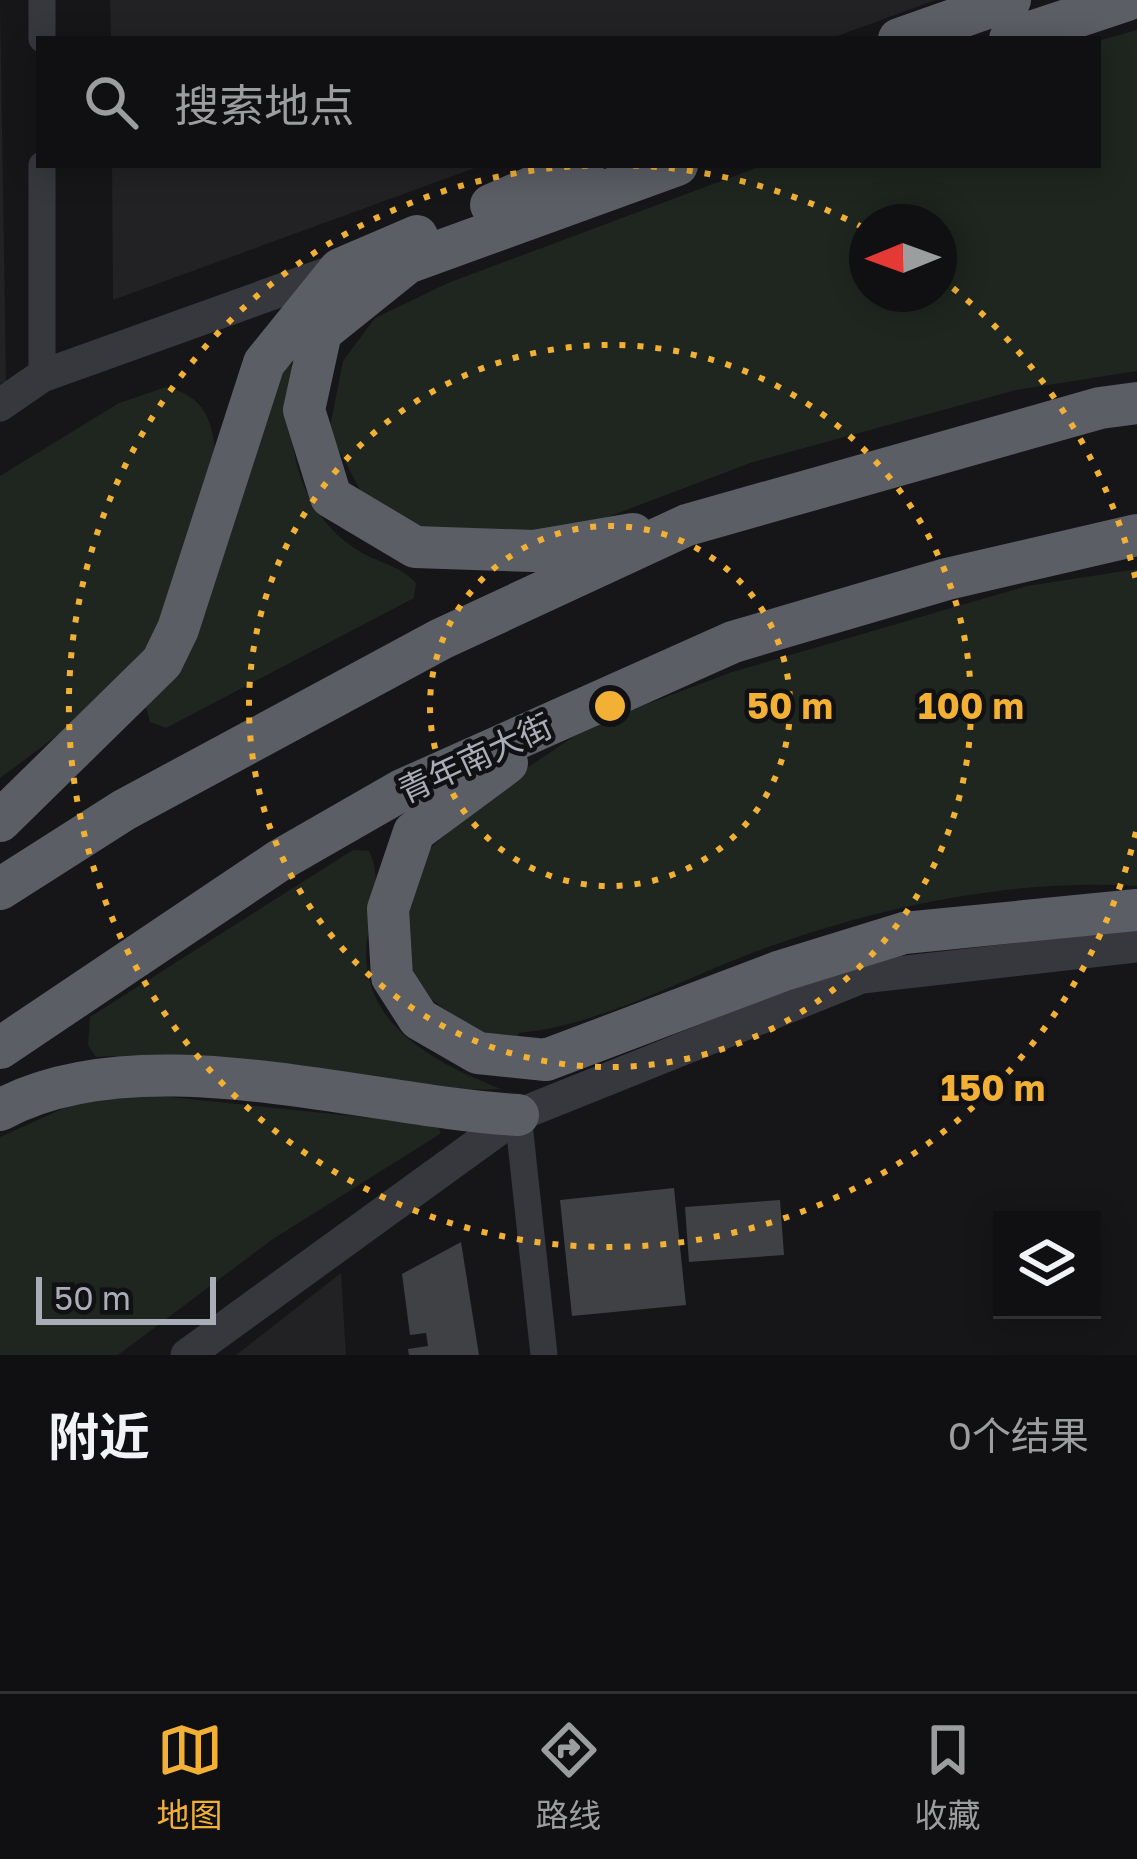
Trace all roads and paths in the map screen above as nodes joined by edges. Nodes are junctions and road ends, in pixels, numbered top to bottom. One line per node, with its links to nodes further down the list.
1 (42, 0): 4 (street)
2 (1010, 0): 5 (highway)
3 (1127, 0): 6 (highway)
4 (42, 36)
5 (908, 36)
6 (1019, 36)
7 (42, 168): 11 (street)
8 (577, 168): 10 (highway)
9 (669, 168): 14 (highway)
10 (340, 269): 11 (street); 17 (highway)
11 (42, 376): 13 (street)
12 (1137, 403): 14 (highway)
13 (0, 405)
14 (687, 525): 18 (highway)
15 (1137, 535): 16 (highway, 青年南大街)
16 (580, 711): 19 (highway); 21 (highway, 青年南大街)
17 (0, 821)
18 (0, 889)
19 (1137, 910)
20 (1137, 946): 23 (street)
21 (0, 1048)
22 (0, 1110): 23 (highway)
23 (518, 1115): 24 (street); 25 (street)
24 (187, 1355)
25 (544, 1355)

